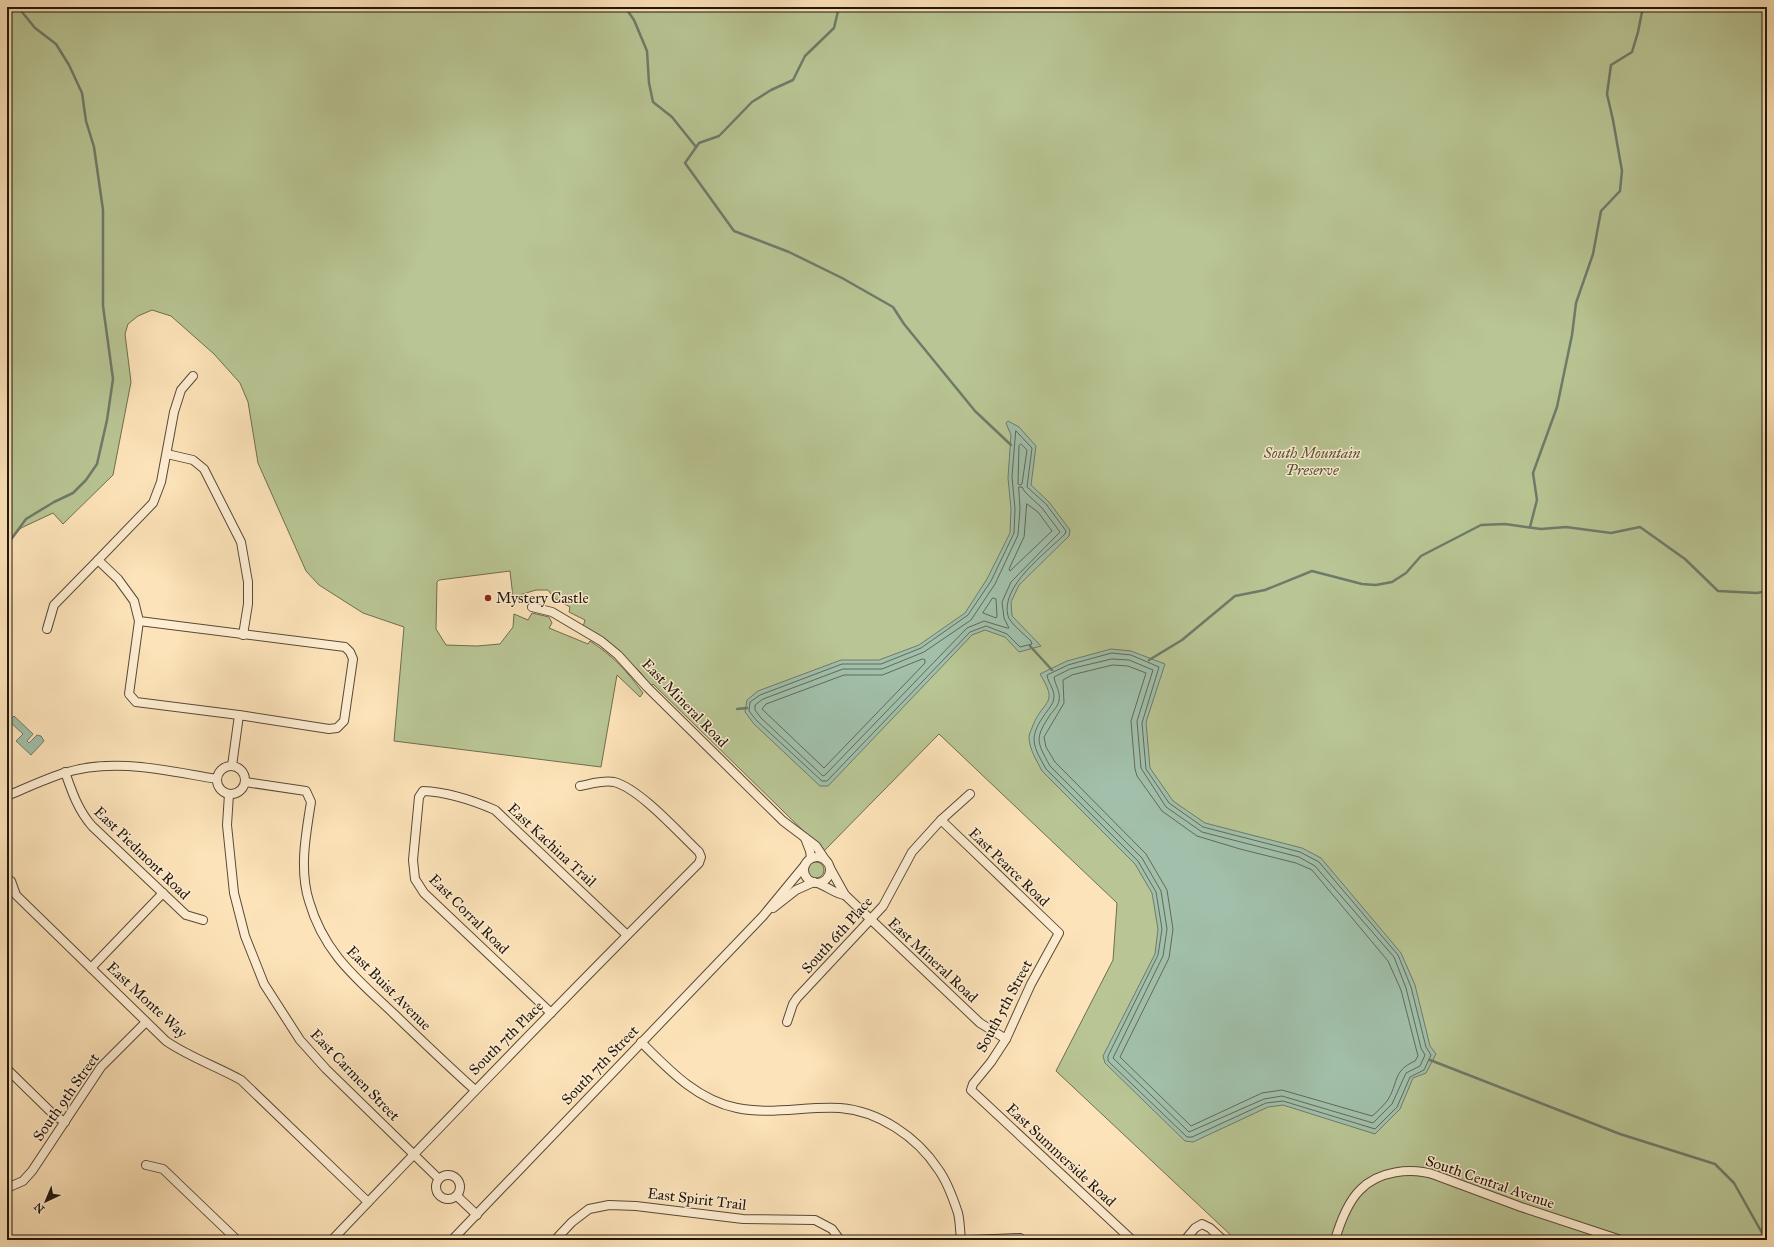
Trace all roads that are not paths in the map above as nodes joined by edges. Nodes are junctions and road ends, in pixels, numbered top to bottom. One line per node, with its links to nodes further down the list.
1 (193, 376): 2 (street)
2 (167, 454): 3 (street); 7 (street)
3 (98, 560): 5 (street); 6 (street)
4 (532, 607): 19 (street, East Mineral Road)
5 (139, 621): 7 (street); 8 (street)
6 (48, 628)
7 (243, 635): 8 (street)
8 (239, 715): 9 (street)
9 (232, 766): 11 (street); 12 (street)
10 (65, 772): 11 (street); 17 (street); 25 (street, East Piedmont Road)
11 (216, 778): 15 (street)
12 (245, 782): 15 (street); 39 (street, East Buist Avenue)
13 (580, 786): 31 (street, South 7th Place)
14 (423, 791): 31 (street, East Kachina Trail); 33 (street, East Corral Road)
15 (229, 794): 42 (street, East Carmen Street)
16 (970, 794): 18 (street, South 6th Place)
17 (7, 796)
18 (941, 820): 29 (street, South 6th Place); 30 (street, East Pearce Road)
19 (804, 838): 20 (street, East Mineral Road); 21 (street, East Mineral Road)
20 (811, 858): 21 (street); 22 (street, South 7th Street)
21 (828, 864): 24 (street, South 7th Street); 26 (street, East Mineral Road)
22 (805, 865): 24 (street); 27 (street, South 7th Street)
23 (11, 881): 32 (street, East Monte Way)
24 (815, 882): 26 (street, East Mineral Road); 27 (street, South 7th Street)
25 (163, 893): 28 (street, East Piedmont Road); 32 (street)
26 (845, 895): 29 (street, East Mineral Road)
27 (769, 910): 37 (street, South 7th Street)
28 (203, 920)
29 (871, 920): 35 (street, South 6th Place); 36 (street, East Mineral Road)
30 (1058, 933): 36 (street, South 5th Street)
31 (627, 935): 33 (street, South 7th Place)
32 (91, 968): 34 (street, East Monte Way)
33 (551, 1013): 39 (street, South 7th Place)
34 (146, 1022): 41 (street, South 9th Street); 47 (street, East Monte Way)
35 (787, 1022)
36 (1006, 1039): 40 (street, South 5th Street)
37 (641, 1042): 48 (street, South 7th Street); 55 (street)
38 (7, 1069): 41 (street)
39 (474, 1090): 42 (street, South 7th Place)
40 (971, 1090): 57 (street, East Summerside Road)
41 (65, 1122): 45 (street, South 9th Street)
42 (414, 1155): 44 (street, East Carmen Street); 47 (street, South 7th Place)
43 (146, 1165): 50 (street)
44 (439, 1179): 46 (street); 46 (street)
45 (8, 1188)
46 (457, 1196): 48 (street)
47 (368, 1202): 51 (street, South 7th Place)
48 (477, 1215): 52 (street, South 7th Street)
49 (1020, 1238): 56 (street)
50 (237, 1240)
51 (332, 1240)
52 (452, 1240)
53 (555, 1240): 54 (street, East Spirit Trail)
54 (840, 1240)
55 (961, 1240)
56 (970, 1240)
57 (1132, 1240)
58 (1185, 1240): 59 (street)
59 (1223, 1240)
60 (1335, 1240): 61 (street, South Central Avenue)
61 (1621, 1240)

